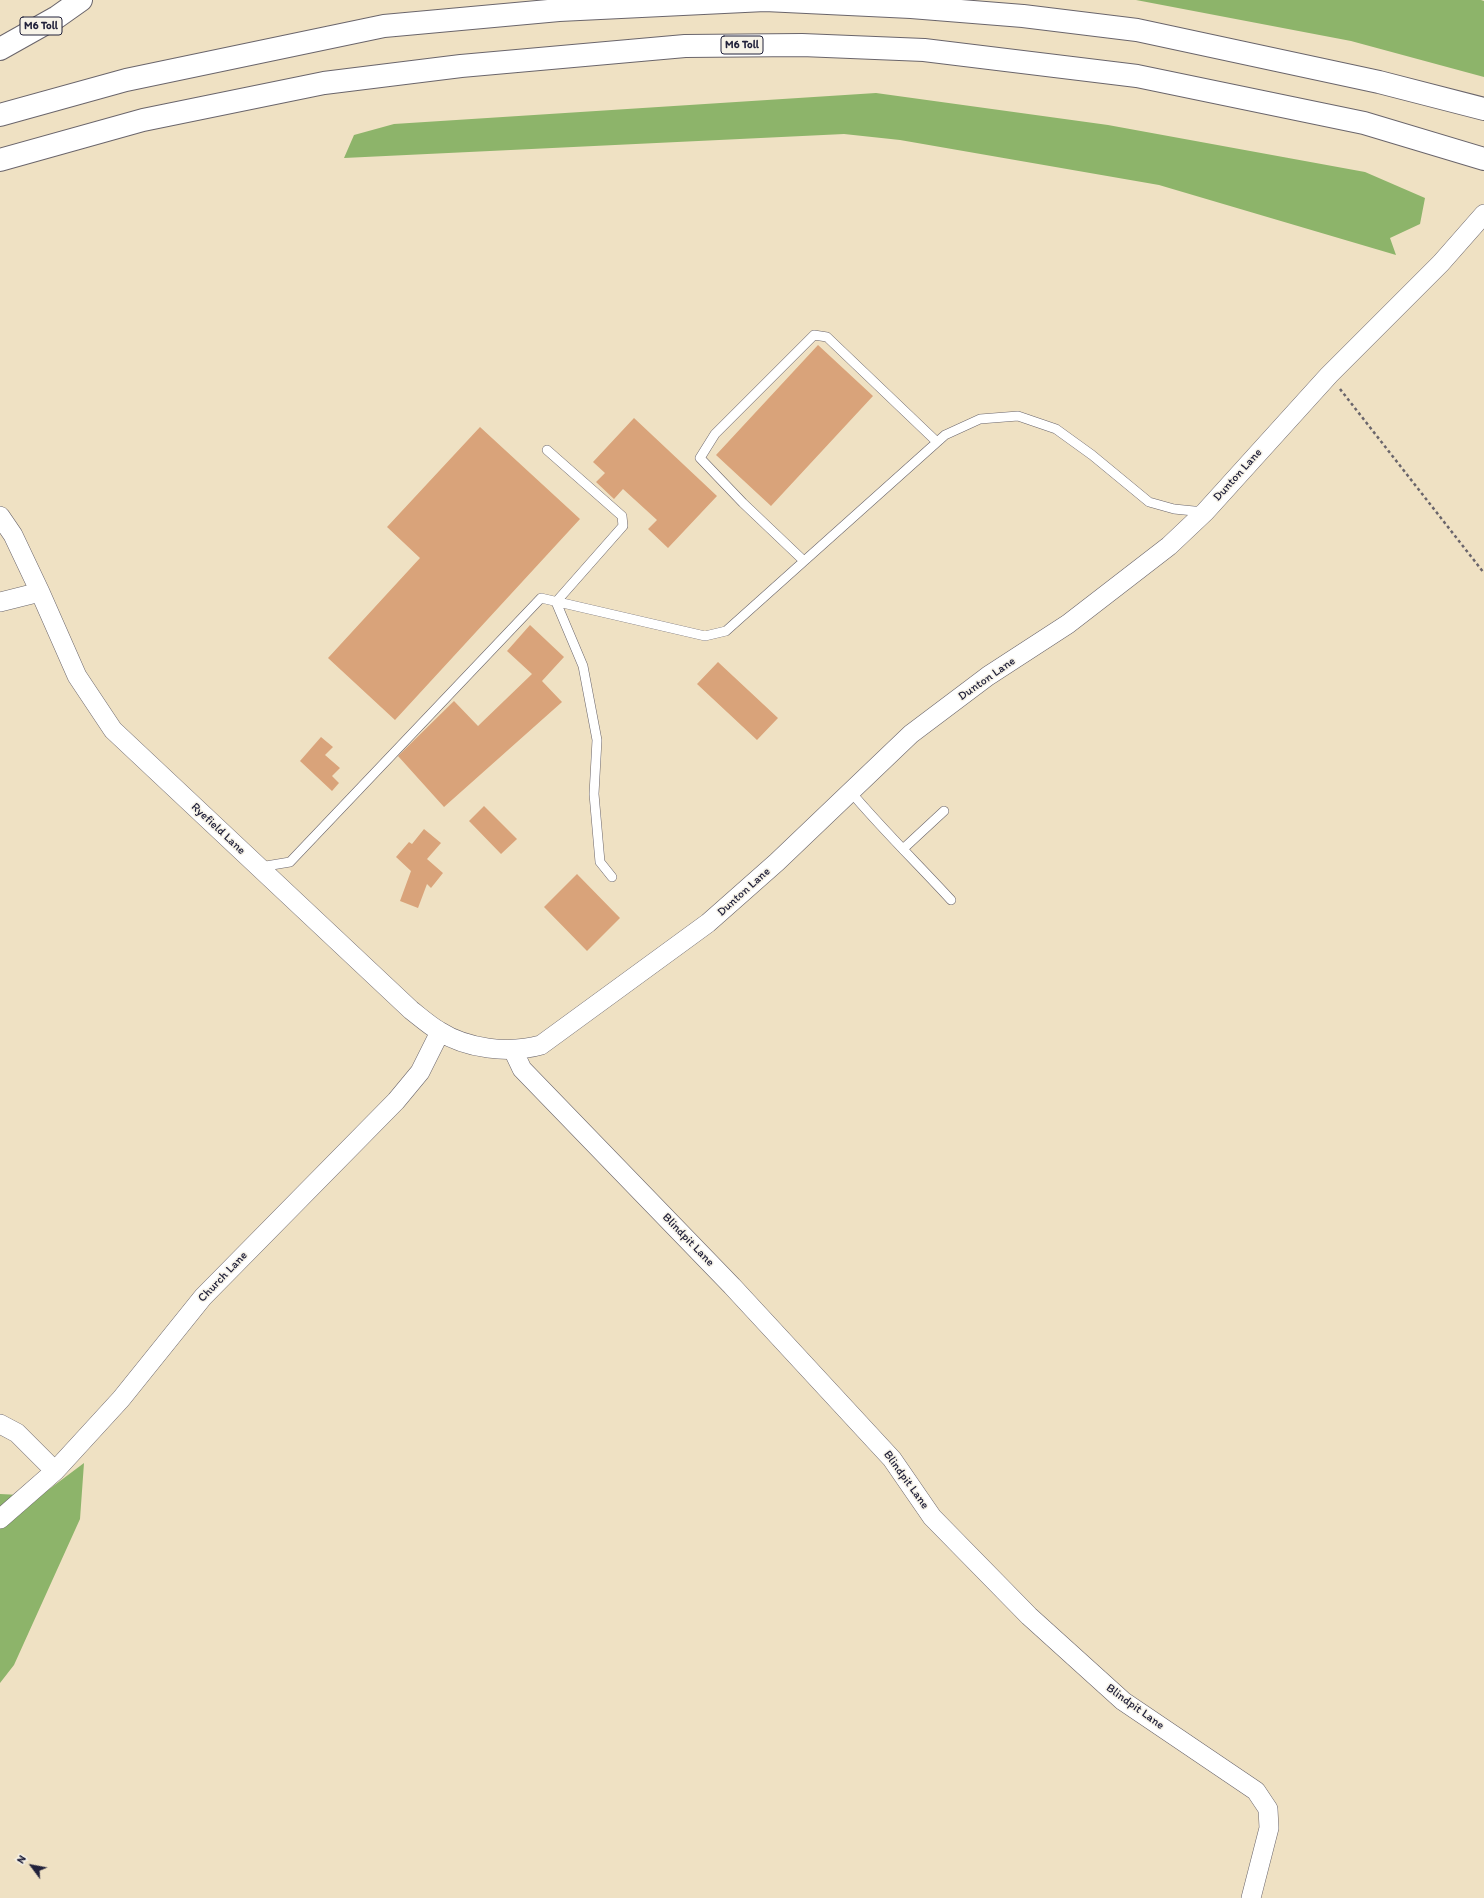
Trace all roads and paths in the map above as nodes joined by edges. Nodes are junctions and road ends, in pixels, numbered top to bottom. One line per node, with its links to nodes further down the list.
1 (81, 0): 2 (highway, M6 Toll)
2 (0, 49)
3 (1484, 109): 4 (highway)
4 (0, 115)
5 (1484, 158): 6 (highway, M6 Toll)
6 (0, 160)
7 (1484, 214): 8 (street, Dunton Lane)
8 (1329, 375): 11 (street, Dunton Lane); 14 (path)
9 (937, 442): 11 (lane); 13 (lane); 13 (lane)
10 (546, 450): 17 (lane)
11 (1205, 512): 18 (street, Dunton Lane)
12 (0, 516): 15 (street, Ryefield Lane)
13 (804, 561): 17 (lane)
14 (1484, 573)
15 (40, 592): 16 (street); 21 (street, Ryefield Lane)
16 (0, 602)
17 (556, 602): 21 (lane); 22 (lane)
18 (850, 792): 20 (lane); 25 (street, Dunton Lane)
19 (944, 811): 20 (lane)
20 (903, 849): 23 (lane)
21 (258, 867): 24 (street, Ryefield Lane)
22 (612, 877)
23 (951, 900)
24 (440, 1032): 25 (street, Dunton Lane); 27 (street, Church Lane)
25 (513, 1050): 29 (street, Blindpit Lane)
26 (0, 1424): 27 (street)
27 (55, 1471): 28 (street, Church Lane)
28 (0, 1519)
29 (1251, 1898)

